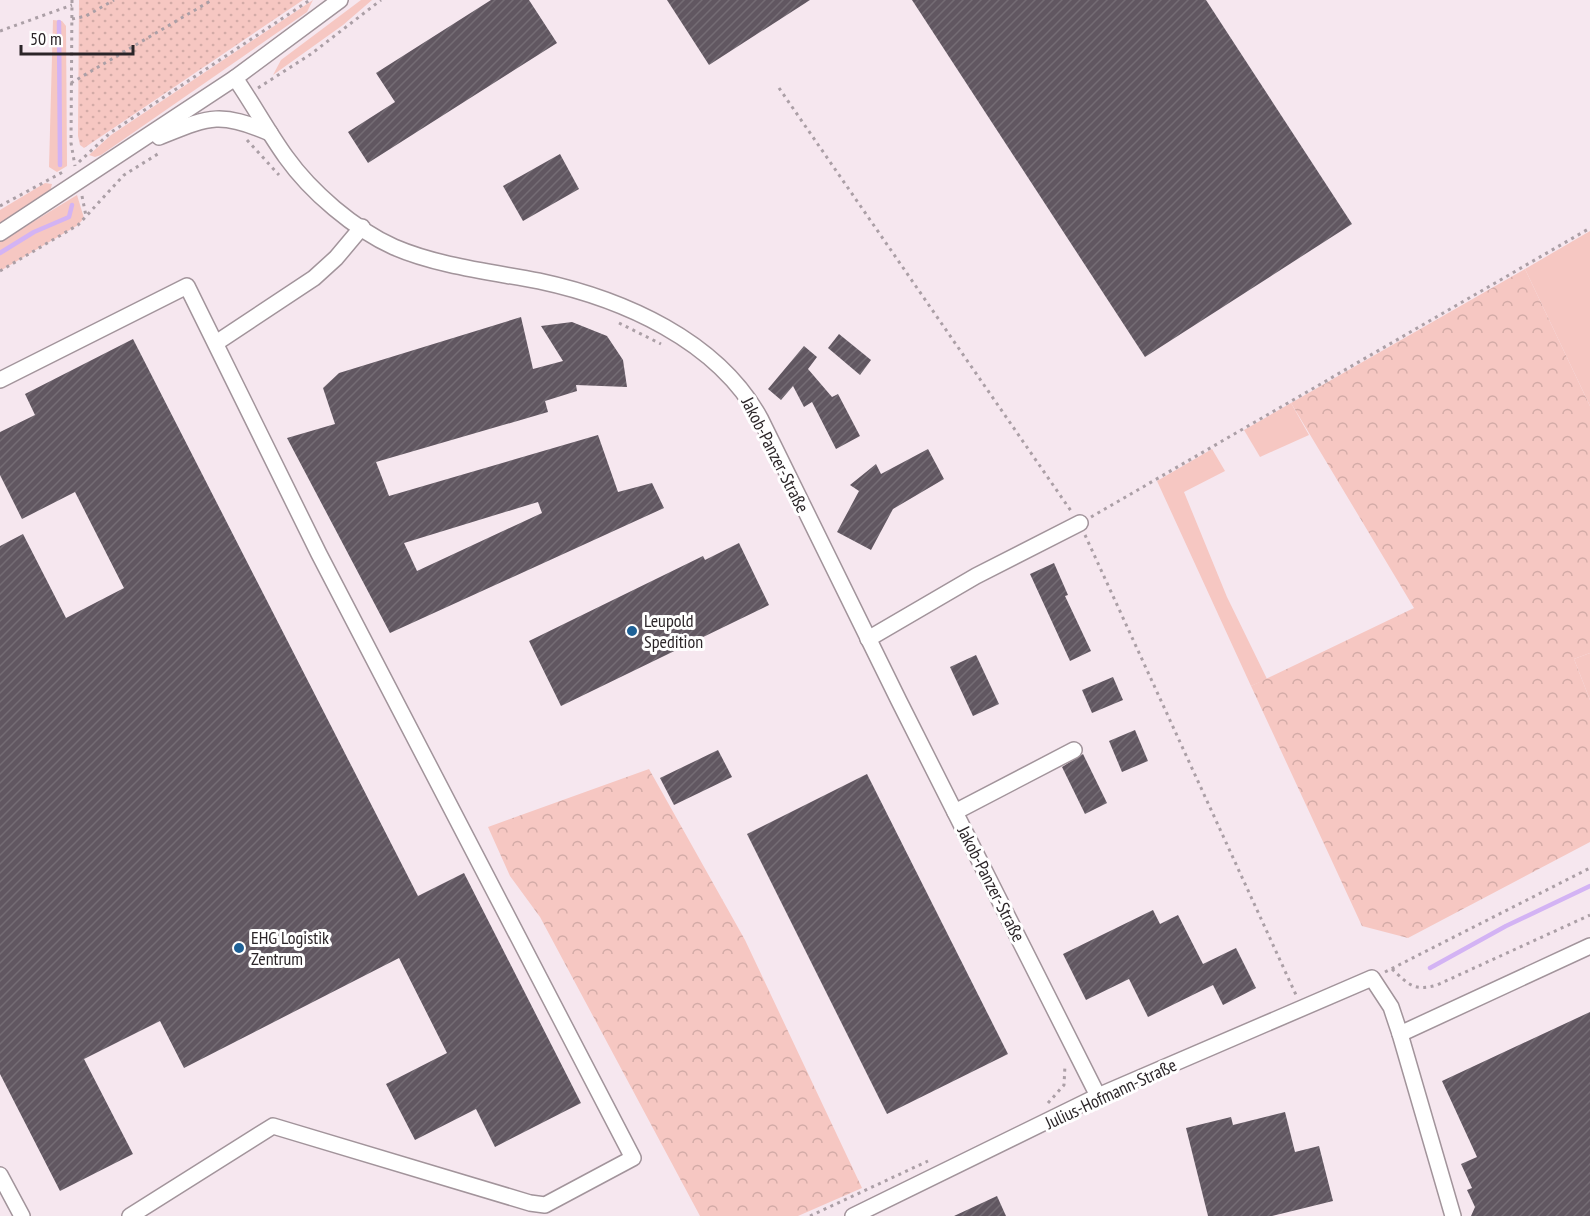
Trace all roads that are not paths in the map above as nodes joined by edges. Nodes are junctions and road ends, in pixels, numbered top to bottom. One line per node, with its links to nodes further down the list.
1 (340, 0): 2 (street)
2 (234, 78): 3 (street, Jakob-Panzer-Straße); 4 (street)
3 (270, 133): 4 (street); 5 (street, Jakob-Panzer-Straße)
4 (129, 149): 6 (street)
5 (362, 227): 7 (street); 10 (street, Jakob-Panzer-Straße)
6 (0, 233)
7 (216, 343): 8 (street); 18 (street)
8 (0, 381)
9 (1080, 524): 10 (street)
10 (868, 639): 12 (street, Jakob-Panzer-Straße)
11 (1074, 750): 12 (street)
12 (955, 812): 15 (street, Jakob-Panzer-Straße)
13 (1590, 946): 14 (street)
14 (1400, 1034): 15 (street, Julius-Hofmann-Straße); 20 (street)
15 (1098, 1096): 19 (street, Julius-Hofmann-Straße)
16 (0, 1175): 17 (street)
17 (22, 1216)
18 (130, 1216)
19 (853, 1216)
20 (1452, 1216)

